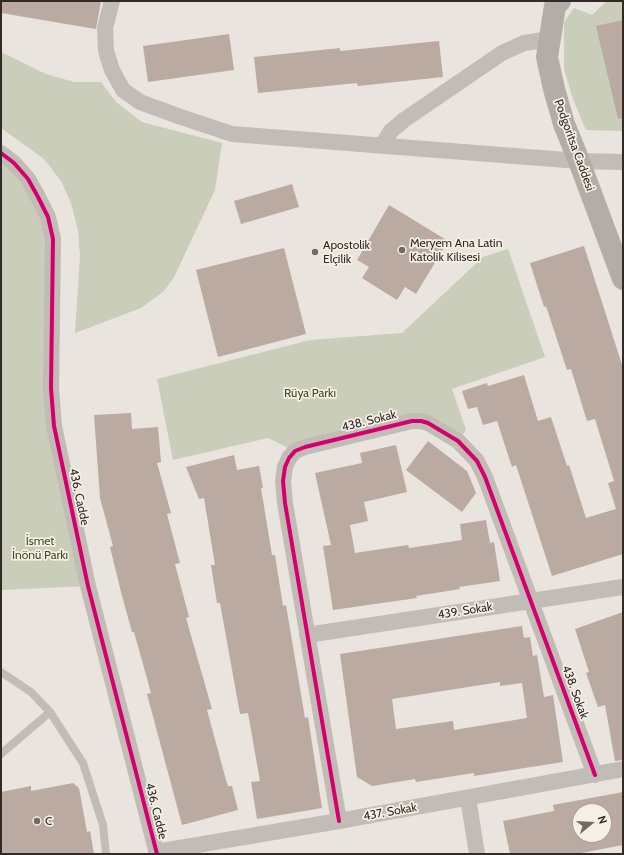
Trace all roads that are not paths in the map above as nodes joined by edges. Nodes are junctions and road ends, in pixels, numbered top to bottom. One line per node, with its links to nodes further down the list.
1 (112, 1): 4 (street)
2 (552, 3): 3 (main road, Podgoritsa Caddesi)
3 (550, 39): 4 (street); 6 (main road, Podgoritsa Caddesi)
4 (382, 145): 6 (street)
5 (1, 153): 19 (street, 436. Cadde)
6 (579, 161): 7 (street); 8 (main road, Podgoritsa Caddesi)
7 (623, 162)
8 (623, 279)
9 (623, 586): 10 (street, 439. Sokak)
10 (531, 601): 11 (street, 439. Sokak); 11 (street, 438. Sokak); 16 (street, 438. Sokak)
11 (307, 635): 18 (street, 438. Sokak)
12 (1, 672): 13 (lane)
13 (50, 712): 14 (lane); 20 (lane)
14 (1, 754)
15 (623, 769): 16 (street, 437. Sokak)
16 (595, 775): 17 (street, 437. Sokak)
17 (468, 798): 18 (street, 437. Sokak); 21 (street)
18 (339, 821): 19 (street, 437. Sokak)
19 (156, 853)
20 (106, 854)
21 (477, 854)

